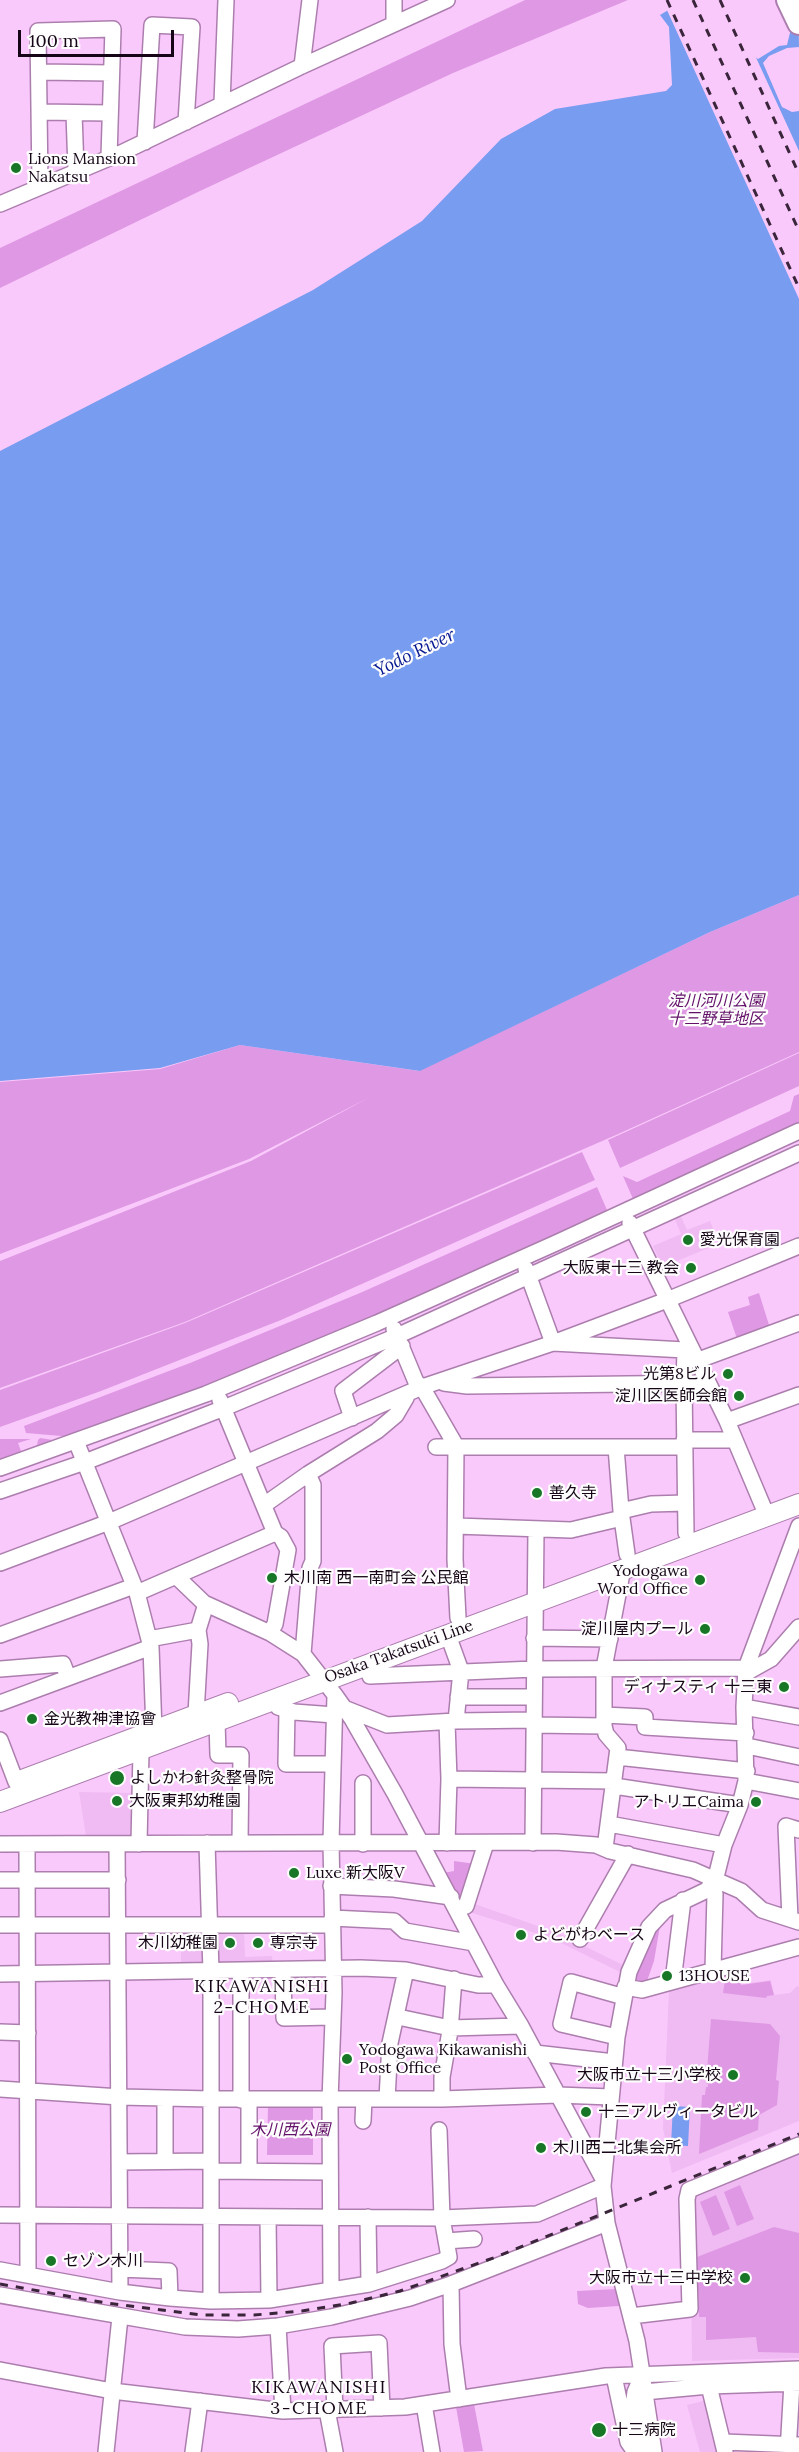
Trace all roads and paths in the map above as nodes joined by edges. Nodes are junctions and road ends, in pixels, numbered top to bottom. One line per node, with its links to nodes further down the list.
1 (226, 0): 11 (street)
2 (310, 0): 8 (street)
3 (394, 0): 7 (street)
4 (447, 0): 7 (street)
5 (788, 0): 6 (highway)
6 (799, 22)
7 (394, 24): 8 (street)
8 (302, 66): 11 (street)
9 (40, 72): 10 (street); 10 (street); 12 (street)
10 (111, 73): 14 (street)
11 (222, 103): 15 (street)
12 (40, 112): 13 (street); 19 (street)
13 (74, 113): 14 (street); 18 (street)
14 (109, 113): 17 (street)
15 (186, 122): 16 (street); 16 (street)
16 (145, 142): 17 (street)
17 (108, 157): 18 (street)
18 (76, 170): 19 (street)
19 (40, 186): 20 (street)
20 (0, 204)
21 (799, 1131): 23 (street)
22 (799, 1153): 24 (street)
23 (624, 1211): 24 (street); 26 (street)
24 (633, 1229): 27 (street); 28 (street)
25 (799, 1246): 28 (street)
26 (521, 1259): 27 (street); 29 (street)
27 (529, 1276): 31 (street); 32 (street)
28 (667, 1300): 32 (street); 33 (street)
29 (390, 1317): 31 (street); 39 (street)
30 (799, 1323): 34 (street)
31 (400, 1341): 38 (street); 42 (street); 43 (street)
32 (553, 1343): 33 (street); 35 (street)
33 (687, 1348): 34 (street); 37 (street)
34 (696, 1361): 36 (street)
35 (440, 1382): 37 (street); 38 (street)
36 (708, 1383): 37 (street); 44 (street)
37 (684, 1384): 47 (street)
38 (422, 1387): 40 (street); 48 (street)
39 (216, 1390): 42 (street); 46 (street)
40 (404, 1395): 43 (street); 54 (street)
41 (799, 1395): 44 (street)
42 (224, 1408): 51 (street); 52 (street)
43 (352, 1418): 51 (street)
44 (727, 1421): 45 (street)
45 (735, 1440): 47 (street); 60 (street)
46 (76, 1441): 52 (street); 53 (street)
47 (684, 1444): 50 (street); 57 (street)
48 (456, 1446): 49 (street); 50 (street); 63 (street)
49 (436, 1447)
50 (616, 1447): 61 (street)
51 (246, 1461): 59 (street); 62 (street)
52 (85, 1462): 55 (street); 62 (street)
53 (0, 1468)
54 (308, 1474): 59 (street); 83 (street)
55 (0, 1491)
56 (799, 1491): 60 (main road, Osaka Takatsuki Line)
57 (684, 1503): 61 (street); 67 (street)
58 (799, 1504): 60 (main road, Osaka Takatsuki Line)
59 (264, 1505): 66 (street)
60 (765, 1510): 67 (main road, Osaka Takatsuki Line); 69 (main road, Osaka Takatsuki Line)
61 (621, 1515): 65 (street); 69 (street)
62 (109, 1522): 70 (street); 72 (street)
63 (456, 1526): 65 (street); 75 (street)
64 (799, 1526): 68 (street)
65 (536, 1529): 73 (street)
66 (274, 1533): 71 (street); 78 (street)
67 (686, 1533): 69 (main road, Osaka Takatsuki Line)
68 (793, 1560): 88 (street)
69 (626, 1561): 73 (main road, Osaka Takatsuki Line); 81 (street)
70 (0, 1563)
71 (177, 1577): 72 (street); 74 (street)
72 (136, 1590): 79 (street); 82 (street)
73 (535, 1595): 75 (main road, Osaka Takatsuki Line); 80 (street)
74 (206, 1604): 76 (street); 78 (street)
75 (453, 1626): 84 (main road, Osaka Takatsuki Line); 89 (street); 91 (main road, Osaka Takatsuki Line)
76 (198, 1629): 82 (street); 98 (street)
77 (798, 1629): 88 (street)
78 (270, 1634): 83 (street)
79 (0, 1635)
80 (534, 1638): 81 (street); 87 (street)
81 (610, 1639): 85 (street)
82 (150, 1643): 90 (street); 104 (street)
83 (303, 1654): 91 (street)
84 (366, 1665): 89 (street); 91 (main road, Osaka Takatsuki Line)
85 (604, 1668): 87 (street); 88 (street); 102 (street)
86 (0, 1669): 90 (street)
87 (534, 1669): 89 (street); 92 (street)
88 (746, 1670): 96 (street)
89 (461, 1671): 93 (street)
90 (68, 1677): 95 (street)
91 (331, 1694): 94 (main road, Osaka Takatsuki Line); 97 (street); 98 (main road, Osaka Takatsuki Line); 101 (street); 110 (street); 133 (street)
92 (534, 1696): 93 (street); 103 (street)
93 (458, 1697): 101 (street)
94 (264, 1702): 97 (street); 100 (main road, Osaka Takatsuki Line)
95 (0, 1703)
96 (744, 1707): 99 (street); 106 (street)
97 (287, 1710): 110 (street)
98 (196, 1714): 104 (main road, Osaka Takatsuki Line)
99 (799, 1717)
100 (217, 1721): 107 (main road, Osaka Takatsuki Line); 124 (street)
101 (452, 1721): 103 (street); 112 (street)
102 (604, 1721): 103 (street); 106 (street); 108 (street)
103 (534, 1723): 113 (street)
104 (154, 1731): 107 (street); 116 (main road, Osaka Takatsuki Line)
105 (0, 1740): 116 (street)
106 (746, 1740): 109 (street); 111 (street)
107 (141, 1751): 118 (main road, Osaka Takatsuki Line); 131 (street)
108 (617, 1756): 111 (street); 115 (street)
109 (799, 1757)
110 (332, 1764): 122 (street)
111 (747, 1776): 117 (street); 119 (street)
112 (449, 1779): 113 (street); 125 (street)
113 (534, 1780): 115 (street); 127 (street)
114 (363, 1783): 132 (street)
115 (614, 1783): 119 (street); 120 (street)
116 (8, 1785)
117 (799, 1791)
118 (0, 1802)
119 (740, 1806): 134 (street)
120 (609, 1824): 134 (street); 135 (street)
121 (799, 1830): 145 (street)
122 (330, 1842): 124 (street); 132 (street); 141 (street)
123 (207, 1843): 124 (street); 131 (street); 150 (street)
124 (240, 1843)
125 (447, 1843): 126 (street); 133 (street)
126 (486, 1843): 127 (street); 144 (street)
127 (533, 1843): 135 (street)
128 (0, 1844): 129 (street)
129 (27, 1844): 130 (street); 138 (street)
130 (117, 1844): 131 (street); 139 (street)
131 (139, 1844)
132 (363, 1844): 133 (street)
133 (420, 1844): 142 (street)
134 (724, 1845): 140 (street)
135 (605, 1848): 136 (street)
136 (628, 1854): 140 (street); 151 (street)
137 (0, 1880): 138 (street)
138 (26, 1880): 139 (street); 148 (street)
139 (118, 1880): 149 (street)
140 (714, 1881): 143 (street); 145 (street); 158 (street)
141 (331, 1886): 142 (street); 146 (street)
142 (451, 1897): 152 (street)
143 (683, 1900): 164 (street); 166 (street)
144 (466, 1906)
145 (795, 1921)
146 (332, 1922): 150 (street); 152 (street); 154 (street)
147 (0, 1925): 148 (street)
148 (27, 1925): 149 (street); 162 (street)
149 (118, 1925): 150 (street); 160 (street)
150 (208, 1926): 159 (street)
151 (580, 1939)
152 (474, 1943): 165 (street)
153 (799, 1947): 158 (street)
154 (332, 1969): 155 (street); 156 (street); 167 (street)
155 (283, 1970): 157 (street); 167 (street)
156 (406, 1970): 163 (street); 168 (street)
157 (241, 1971): 159 (street); 185 (street)
158 (713, 1971): 164 (street)
159 (211, 1972): 160 (street); 182 (street)
160 (119, 1973): 162 (street); 179 (street)
161 (0, 1974): 162 (street)
162 (27, 1974): 172 (street)
163 (454, 1979): 165 (street); 170 (street)
164 (673, 1981): 166 (street)
165 (496, 1985): 169 (street)
166 (625, 1992): 173 (street); 173 (street)
167 (333, 2017): 186 (street)
168 (398, 2017): 170 (street); 183 (street)
169 (521, 2026): 170 (street); 174 (street)
170 (450, 2028): 184 (street)
171 (0, 2032): 172 (street)
172 (28, 2032): 177 (street)
173 (617, 2037): 175 (street)
174 (535, 2053): 175 (street); 178 (street)
175 (614, 2062): 180 (street)
176 (0, 2089): 177 (street)
177 (28, 2091): 179 (street); 197 (street)
178 (558, 2095): 180 (street); 184 (street); 196 (street)
179 (120, 2097): 181 (street); 192 (street)
180 (611, 2097): 196 (street)
181 (165, 2098): 182 (street); 191 (street)
182 (210, 2099): 185 (street); 193 (street)
183 (387, 2099): 184 (street); 187 (street)
184 (442, 2099)
185 (245, 2100): 186 (street); 194 (street)
186 (330, 2100): 187 (street); 195 (street)
187 (364, 2100): 188 (street)
188 (363, 2121)
189 (439, 2130): 204 (street)
190 (799, 2145): 219 (street)
191 (165, 2161): 192 (street); 193 (street)
192 (119, 2162): 199 (street)
193 (211, 2166): 194 (street); 200 (street)
194 (249, 2171): 195 (street)
195 (330, 2172): 202 (street)
196 (603, 2182): 204 (street); 205 (street)
197 (27, 2214): 198 (street); 199 (street); 210 (street)
198 (0, 2215)
199 (119, 2216): 200 (street); 209 (street)
200 (210, 2217): 201 (street); 218 (street)
201 (268, 2217): 202 (street); 217 (street)
202 (331, 2217): 203 (street); 213 (street)
203 (368, 2217): 204 (street); 211 (street)
204 (442, 2218): 207 (street)
205 (606, 2223): 212 (street); 219 (street)
206 (474, 2239): 207 (street)
207 (446, 2241): 211 (street)
208 (0, 2270): 210 (street)
209 (120, 2270): 214 (street); 216 (street)
210 (28, 2275): 214 (street)
211 (369, 2284): 213 (street)
212 (452, 2284): 221 (street); 229 (street)
213 (331, 2290): 217 (street)
214 (120, 2292): 216 (street)
215 (0, 2295): 220 (street)
216 (170, 2298): 218 (street)
217 (269, 2300): 218 (street)
218 (211, 2301)
219 (632, 2316): 226 (street)
220 (120, 2317): 221 (street); 228 (street)
221 (278, 2326): 234 (street)
222 (799, 2369): 226 (street)
223 (0, 2370): 228 (street)
224 (614, 2376): 226 (street); 229 (street); 237 (street)
225 (795, 2383): 227 (street); 236 (street)
226 (643, 2384): 227 (street); 237 (street); 242 (street)
227 (709, 2386): 235 (street)
228 (112, 2391): 230 (street); 238 (street)
229 (459, 2399): 231 (street)
230 (200, 2402): 234 (street); 239 (street)
231 (424, 2404): 232 (street); 241 (street)
232 (382, 2408): 233 (street); 233 (street)
233 (331, 2410): 234 (street); 240 (street)
234 (283, 2411)
235 (725, 2447): 236 (street)
236 (792, 2447)
237 (634, 2449)
238 (106, 2452)
239 (193, 2452)
240 (335, 2452)
241 (432, 2452)
242 (654, 2452)

